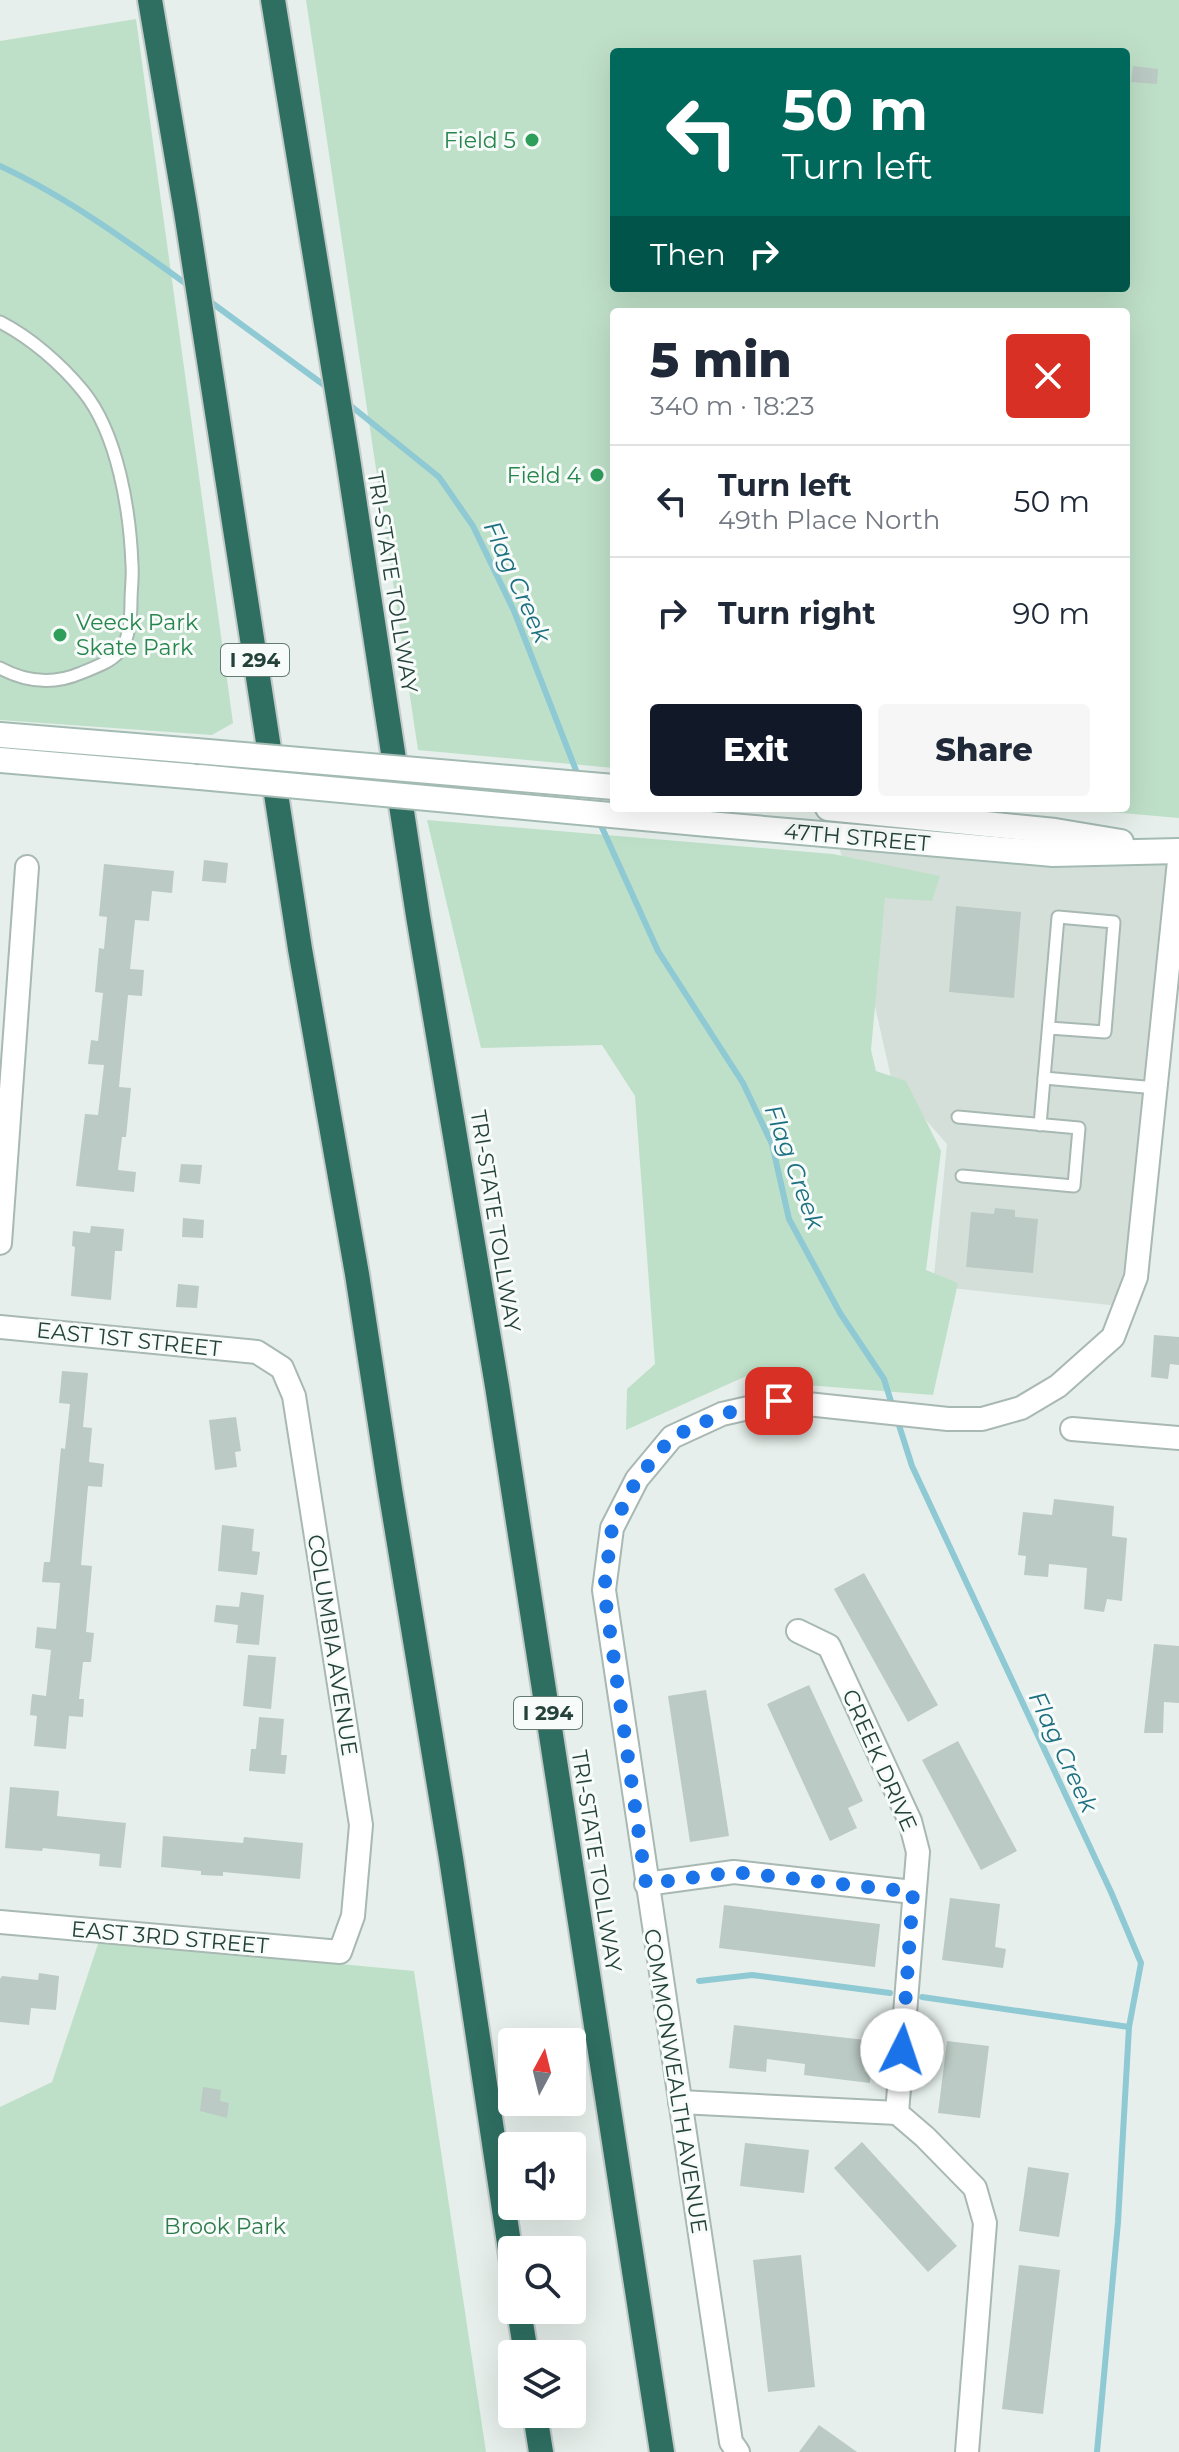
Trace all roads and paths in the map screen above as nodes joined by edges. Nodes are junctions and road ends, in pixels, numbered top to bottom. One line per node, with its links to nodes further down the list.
1 (150, 0): 30 (highway, I 294)
2 (273, 0): 33 (highway, TRI-STATE TOLLWAY / I 294)
3 (0, 322): 4 (lane)
4 (0, 668)
5 (0, 735): 7 (main road, bridge)
6 (0, 760): 9 (main road, 47TH STREET, bridge)
7 (610, 787)
8 (867, 812): 9 (main road, 47TH STREET)
9 (1179, 851)
10 (1179, 861): 14 (street, COMMONWEALTH AVENUE)
11 (27, 867): 18 (street)
12 (1049, 1028): 12 (lane); 13 (lane)
13 (1044, 1078): 14 (lane); 16 (lane)
14 (1156, 1088): 24 (street, COMMONWEALTH AVENUE)
15 (958, 1117): 16 (lane)
16 (1040, 1125): 17 (lane)
17 (962, 1176)
18 (0, 1243)
19 (0, 1327): 20 (street, EAST 1ST STREET)
20 (257, 1352): 27 (street, COLUMBIA AVENUE)
21 (1072, 1429): 22 (street)
22 (1179, 1438)
23 (798, 1631): 25 (street, CREEK DRIVE)
24 (646, 1884): 25 (street); 28 (street, COMMONWEALTH AVENUE)
25 (913, 1892): 29 (street, CREEK DRIVE)
26 (0, 1922): 27 (street, EAST 3RD STREET)
27 (340, 1952)
28 (680, 2102): 29 (street); 34 (street, COMMONWEALTH AVENUE)
29 (897, 2113): 35 (street)
30 (508, 2236)
31 (537, 2428): 32 (highway)
32 (541, 2452)
33 (662, 2452)
34 (738, 2452)
35 (967, 2452)

